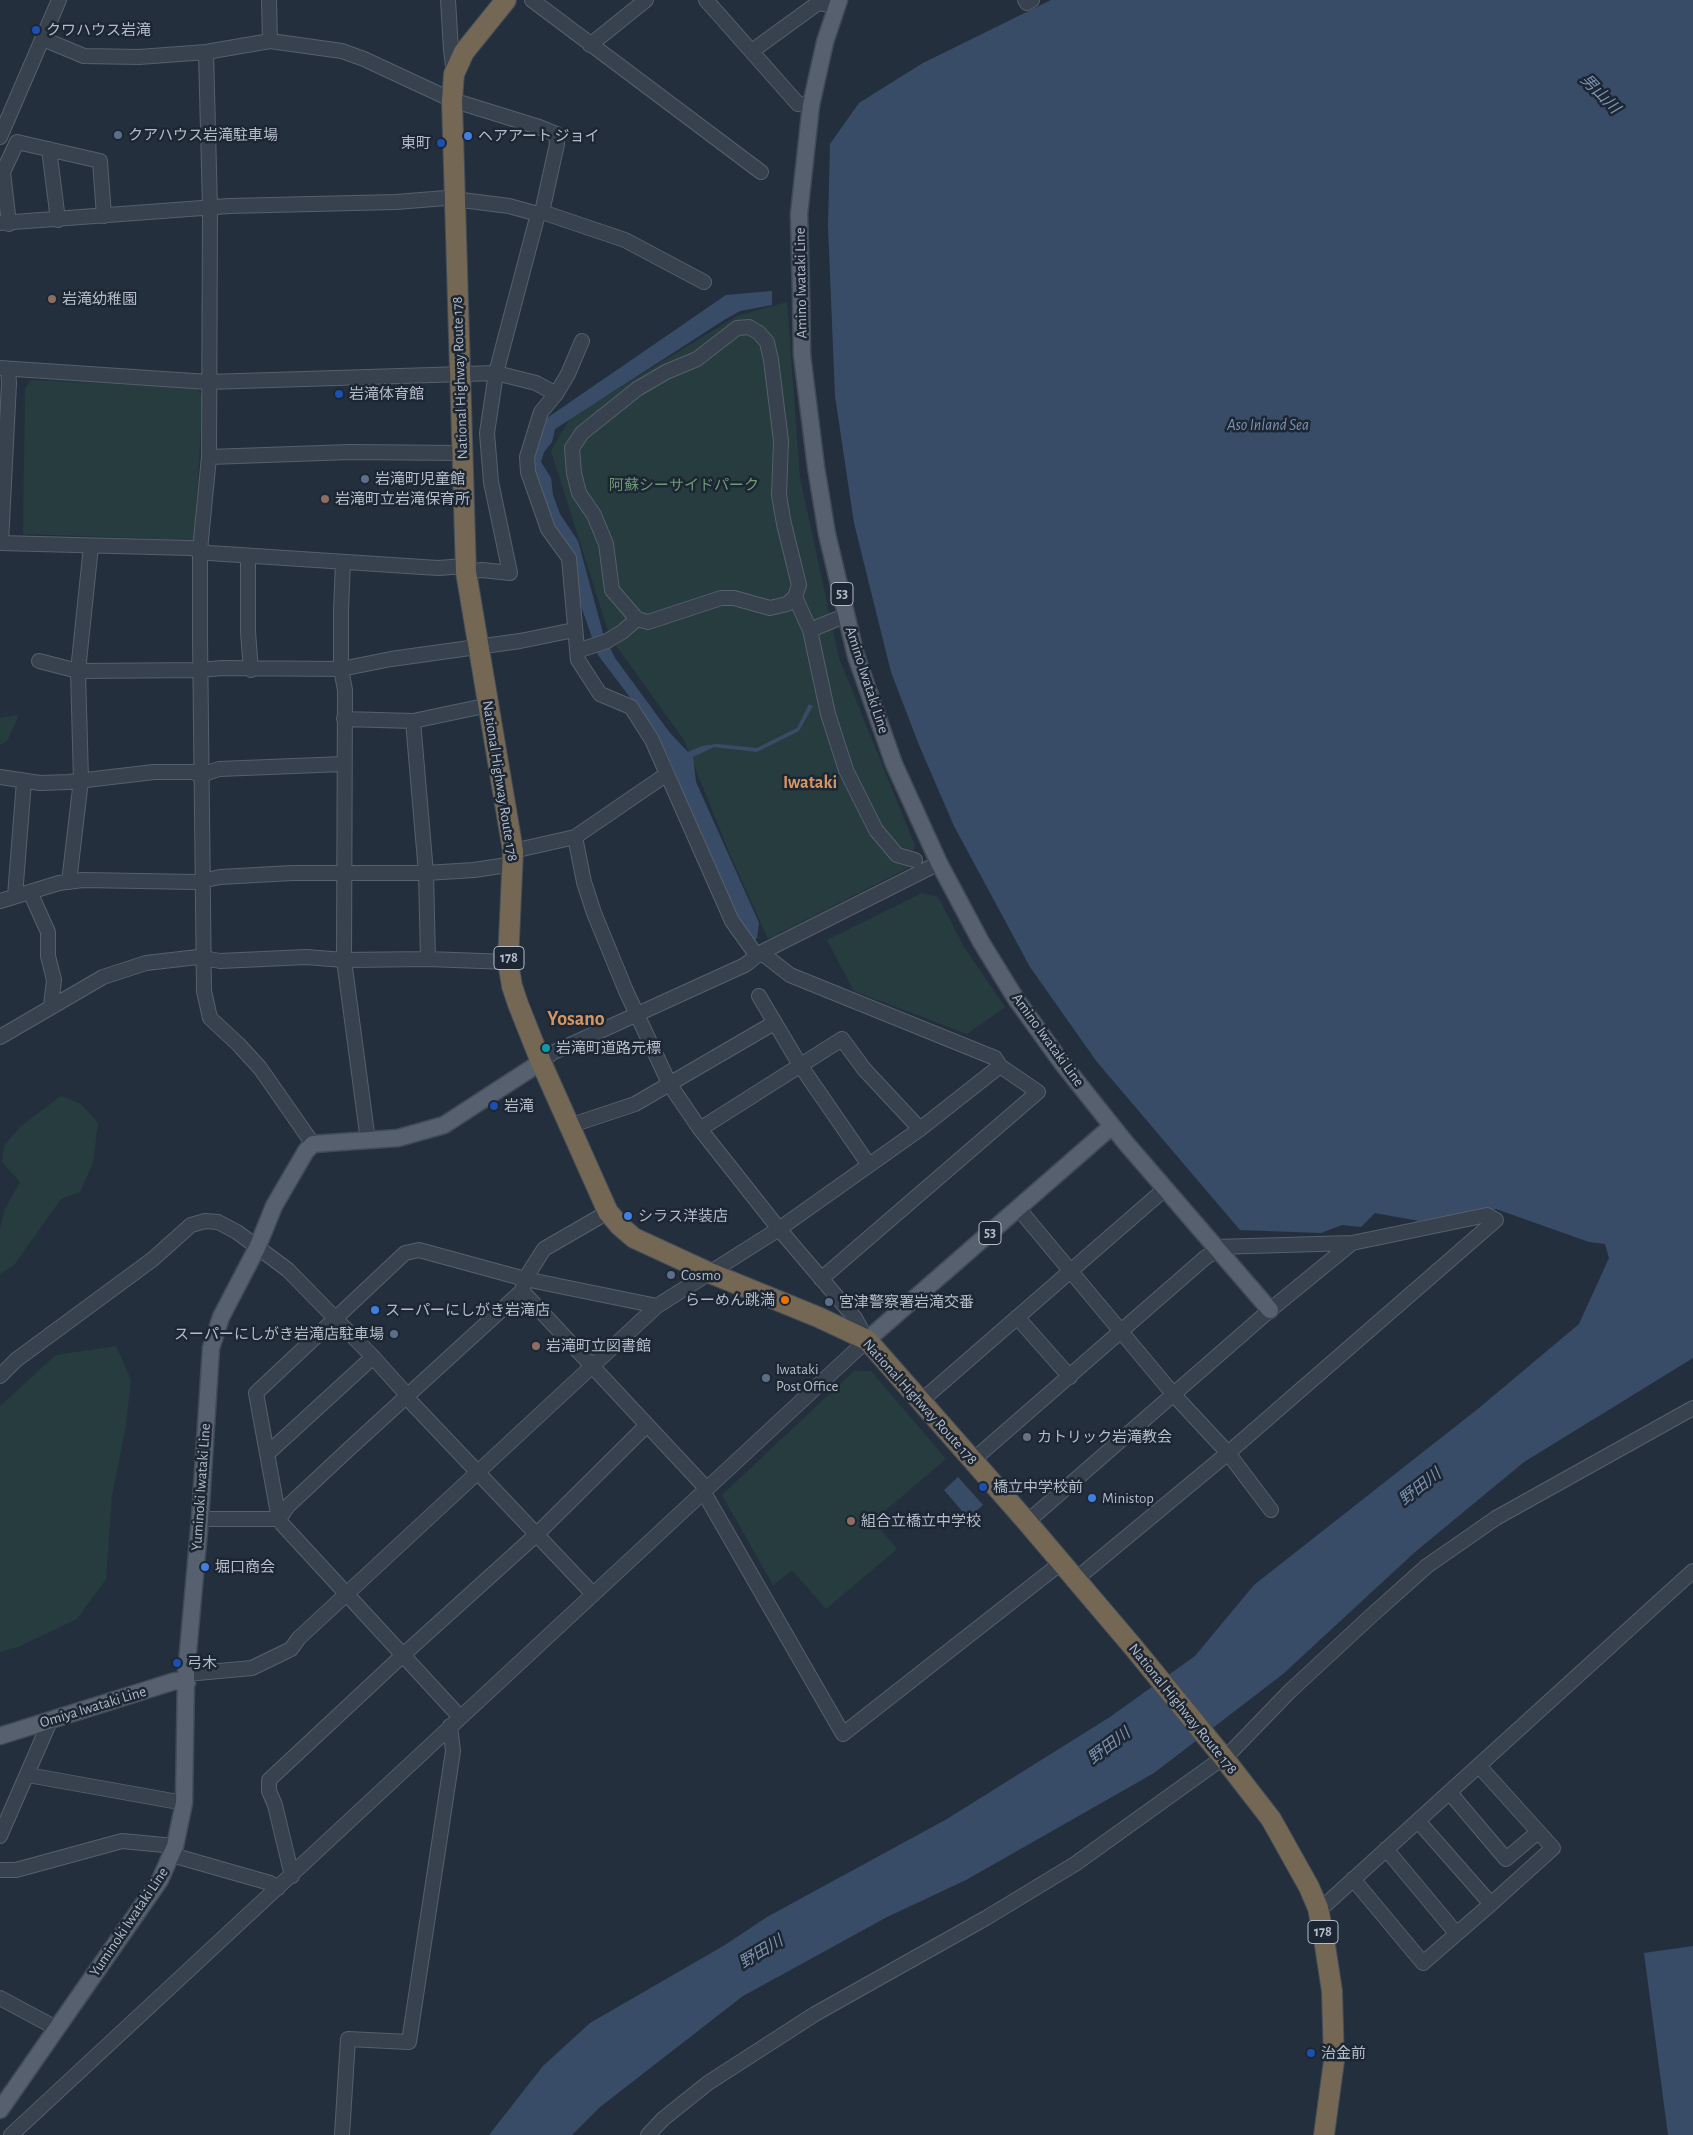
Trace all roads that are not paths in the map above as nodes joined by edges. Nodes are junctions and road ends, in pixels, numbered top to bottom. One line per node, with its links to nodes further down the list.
1 (269, 0): 12 (street)
2 (448, 0): 16 (street)
3 (506, 0): 16 (highway, National Highway Route 178 / 178)
4 (532, 0): 13 (street)
5 (646, 0): 13 (street)
6 (706, 0): 15 (street)
7 (1024, 0): 8 (street)
8 (1032, 0)
9 (57, 1): 11 (street)
10 (838, 3): 15 (street); 18 (main road, Amino Iwataki Line / 53)
11 (43, 39): 14 (street); 19 (street)
12 (270, 41): 14 (street); 17 (street)
13 (590, 45): 21 (street)
14 (206, 52): 23 (street)
15 (752, 52): 18 (street)
16 (454, 74): 17 (highway, National Highway Route 178 / 178)
17 (452, 100): 22 (highway, National Highway Route 178 / 178); 24 (street)
18 (811, 105): 68 (main road, Amino Iwataki Line / 53)
19 (0, 137)
20 (49, 149): 25 (street); 26 (street); 27 (street)
21 (761, 172)
22 (456, 201): 23 (street); 24 (street); 32 (highway, National Highway Route 178 / 178)
23 (210, 208): 25 (street); 33 (street)
24 (540, 213): 28 (street); 31 (street)
25 (104, 216): 26 (street)
26 (58, 220): 27 (street)
27 (4, 224)
28 (704, 282)
29 (582, 341): 34 (street)
30 (4, 368): 33 (street); 37 (street)
31 (496, 373): 32 (street); 34 (street); 43 (street)
32 (460, 374): 33 (street); 35 (highway, National Highway Route 178 / 178)
33 (208, 382): 36 (street)
34 (556, 394): 47 (street)
35 (463, 453): 36 (street); 43 (highway, National Highway Route 178 / 178)
36 (209, 457): 40 (street)
37 (1, 492): 38 (street)
38 (0, 543): 39 (street)
39 (91, 546): 40 (street); 55 (street)
40 (200, 550): 41 (street); 53 (street)
41 (248, 556): 42 (street); 54 (street)
42 (343, 562): 43 (street); 52 (street)
43 (466, 569): 49 (highway, National Highway Route 178 / 178)
44 (795, 597): 45 (street); 45 (street); 48 (street)
45 (638, 619): 50 (street)
46 (837, 619): 48 (street)
47 (574, 630): 49 (street); 50 (street)
48 (810, 630): 67 (street)
49 (478, 647): 52 (street); 56 (highway, National Highway Route 178 / 178)
50 (577, 652): 60 (street)
51 (39, 661): 55 (street)
52 (341, 669): 54 (street); 57 (street)
53 (201, 670): 54 (street); 55 (street); 61 (street)
54 (251, 670)
55 (78, 671): 63 (street)
56 (489, 705): 58 (street); 66 (highway, National Highway Route 178 / 178)
57 (344, 719): 58 (street); 59 (street)
58 (413, 721): 69 (street)
59 (343, 764): 61 (street); 70 (street)
60 (667, 774): 65 (street); 76 (street)
61 (201, 775): 63 (street); 71 (street)
62 (0, 777): 64 (street)
63 (80, 780): 64 (street); 72 (street)
64 (24, 781): 74 (street)
65 (575, 836): 66 (street); 83 (street)
66 (514, 858): 69 (street); 80 (highway, National Highway Route 178 / 178)
67 (915, 860)
68 (939, 863): 76 (street); 91 (main road, Amino Iwataki Line / 53)
69 (426, 873): 70 (street); 78 (street)
70 (344, 874): 71 (street); 79 (street)
71 (202, 880): 72 (street); 77 (street)
72 (69, 882): 73 (street)
73 (30, 892): 74 (street); 82 (street)
74 (15, 896): 75 (street)
75 (0, 901)
76 (760, 953): 83 (street); 88 (street)
77 (203, 959): 79 (street); 82 (street); 95 (street)
78 (428, 959): 79 (street); 80 (street)
79 (344, 960): 94 (street)
80 (508, 962): 86 (highway, National Highway Route 178 / 178)
81 (759, 996): 84 (street)
82 (51, 1006): 85 (street)
83 (636, 1014): 86 (street); 89 (street)
84 (774, 1023): 87 (street); 89 (street)
85 (0, 1037)
86 (541, 1062): 90 (highway, National Highway Route 178 / 178); 94 (main road)
87 (800, 1065): 92 (street); 93 (street); 96 (street)
88 (1000, 1066): 93 (street); 106 (street)
89 (670, 1085): 90 (street); 92 (street)
90 (569, 1126): 99 (highway, National Highway Route 178 / 178)
91 (1112, 1126): 97 (main road, Amino Iwataki Line / 53); 98 (main road, 53)
92 (700, 1129): 100 (street)
93 (920, 1129): 96 (street)
94 (368, 1140): 95 (main road)
95 (313, 1144): 102 (main road, Yuminoki Iwataki Line)
96 (869, 1165): 100 (street)
97 (1166, 1188): 103 (main road, Amino Iwataki Line / 53); 104 (street)
98 (1018, 1208): 104 (street); 113 (main road, 53)
99 (608, 1212): 105 (highway, National Highway Route 178 / 178); 107 (street)
100 (779, 1229): 105 (street); 106 (street)
101 (1352, 1243): 103 (street); 109 (street); 123 (street)
102 (256, 1248): 110 (street); 116 (street); 130 (main road, Yuminoki Iwataki Line)
103 (1218, 1248): 109 (main road, Amino Iwataki Line / 53); 112 (street)
104 (1071, 1271): 111 (street); 112 (street)
105 (710, 1273): 108 (street); 113 (highway, National Highway Route 178 / 178)
106 (821, 1278): 113 (street)
107 (524, 1285): 108 (street); 110 (street); 115 (street); 118 (street)
108 (657, 1306): 115 (street)
109 (1270, 1310): 119 (street)
110 (336, 1318): 114 (street); 124 (street)
111 (1017, 1318): 117 (street); 120 (street)
112 (1122, 1331): 117 (street); 119 (street)
113 (867, 1340): 120 (highway, National Highway Route 178 / 178); 127 (street)
114 (373, 1357): 118 (street); 124 (street)
115 (592, 1366): 122 (street); 126 (street)
116 (0, 1376)
117 (1070, 1377): 125 (street)
118 (407, 1395): 126 (street); 129 (street)
119 (1174, 1395): 123 (street); 131 (street)
120 (921, 1401): 125 (highway, National Highway Route 178 / 178)
121 (1693, 1408): 143 (street)
122 (647, 1425): 127 (street); 132 (street)
123 (1228, 1453): 128 (street); 135 (street)
124 (267, 1454): 129 (street)
125 (973, 1460): 131 (highway, National Highway Route 178 / 178)
126 (478, 1472): 132 (street); 136 (street)
127 (704, 1490): 133 (street); 137 (street)
128 (1272, 1510)
129 (279, 1518): 130 (street); 136 (street)
130 (200, 1519): 139 (main road, Yuminoki Iwataki Line)
131 (1026, 1522): 133 (highway, National Highway Route 178 / 178)
132 (537, 1534): 137 (street); 138 (street)
133 (1061, 1563): 135 (highway, National Highway Route 178 / 178)
134 (1693, 1571): 144 (street)
135 (1075, 1580): 143 (highway, National Highway Route 178 / 178)
136 (347, 1594): 138 (street); 139 (street)
137 (593, 1594): 141 (street)
138 (403, 1655): 141 (street); 154 (street)
139 (186, 1678): 140 (main road, Omiya Iwataki Line); 147 (main road, Yuminoki Iwataki Line)
140 (51, 1719): 142 (main road, Omiya Iwataki Line); 145 (street)
141 (455, 1722): 154 (street); 164 (street)
142 (0, 1736)
143 (1223, 1756): 158 (highway, National Highway Route 178 / 178); 165 (street)
144 (1480, 1766): 146 (street); 149 (street)
145 (28, 1776): 147 (street); 150 (street)
146 (1450, 1793): 148 (street); 149 (street)
147 (184, 1803): 152 (main road, Yuminoki Iwataki Line)
148 (1418, 1821): 151 (street); 157 (street)
149 (1538, 1832): 157 (street)
150 (0, 1836)
151 (1386, 1849): 155 (street); 159 (street)
152 (173, 1851): 153 (street); 156 (street); 161 (main road, Yuminoki Iwataki Line)
153 (0, 1870)
154 (292, 1876): 156 (street)
155 (1353, 1879): 158 (street); 159 (street)
156 (278, 1888): 163 (street)
157 (1491, 1904): 159 (street)
158 (1318, 1908): 166 (highway, National Highway Route 178 / 178)
159 (1456, 1933)
160 (0, 1998): 161 (street)
161 (56, 2028): 162 (main road, Yuminoki Iwataki Line)
162 (0, 2110)
163 (11, 2135)
164 (342, 2135)
165 (648, 2135)
166 (1324, 2135)

